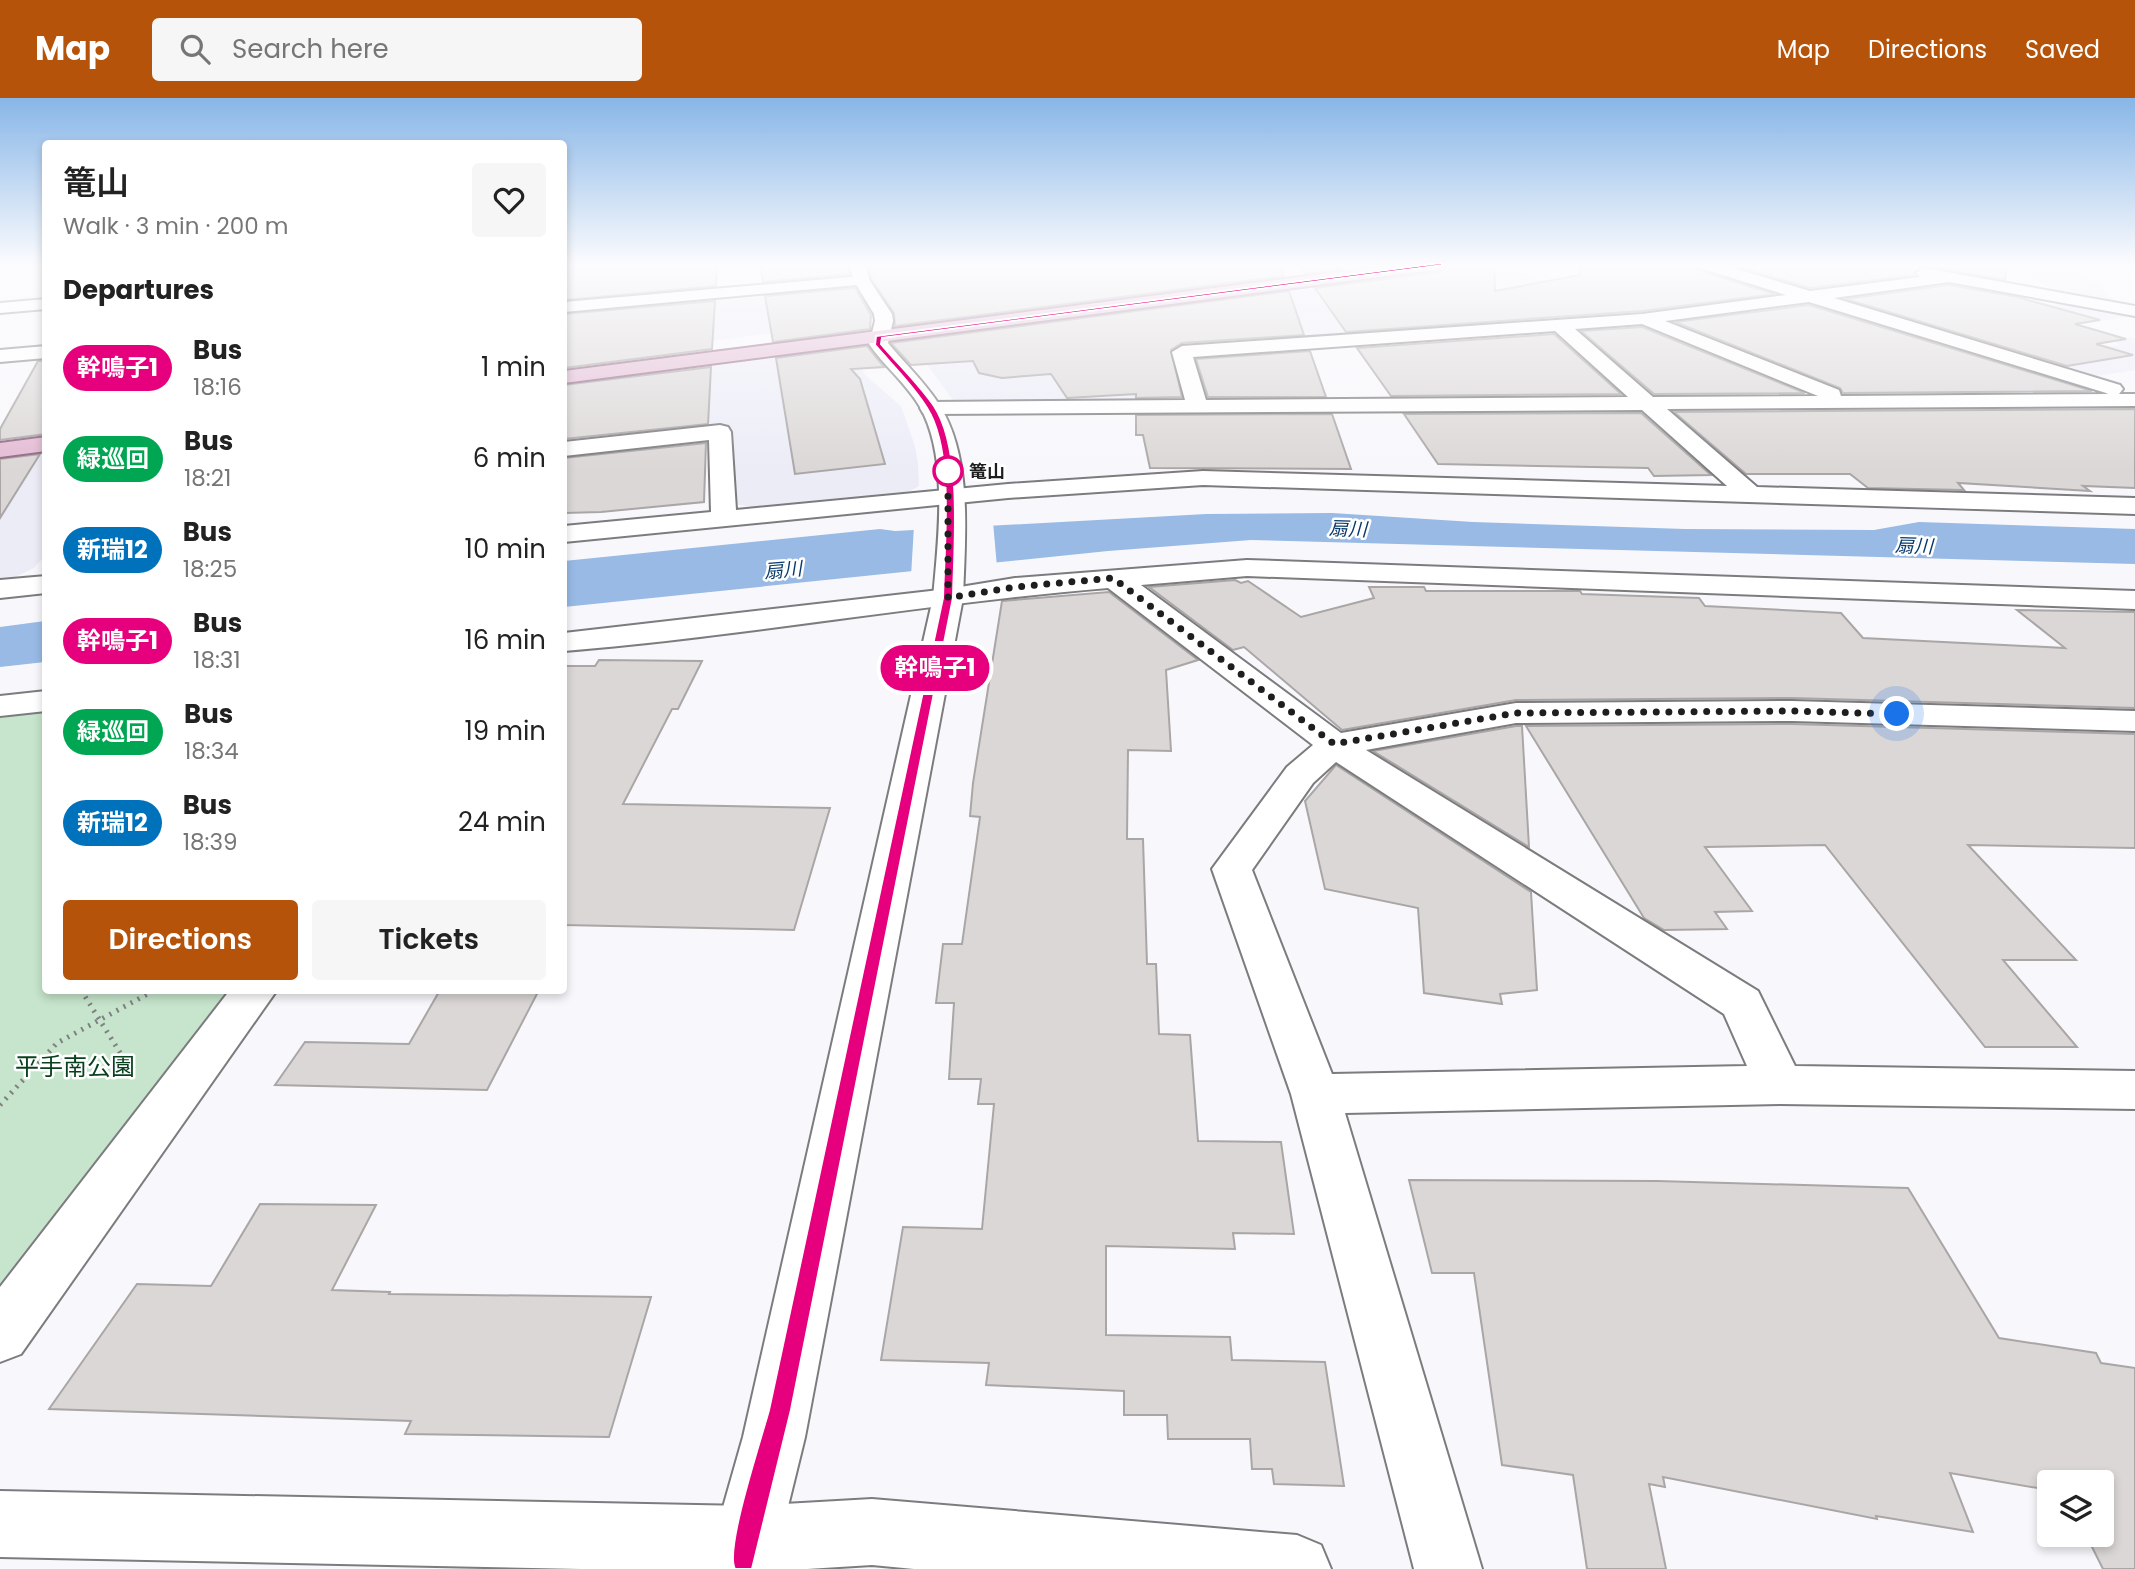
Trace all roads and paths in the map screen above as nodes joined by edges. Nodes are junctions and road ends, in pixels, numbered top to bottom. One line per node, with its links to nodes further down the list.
1 (881, 332): 16 (street)
2 (875, 333): 10 (main road)
3 (876, 333): 11 (main road)
4 (1452, 333): 15 (street)
5 (1568, 333): 14 (street)
6 (1679, 333): 13 (street)
7 (1925, 333): 12 (street)
8 (42, 352): 9 (street)
9 (0, 356)
10 (567, 368)
11 (567, 377)
12 (2135, 398): 13 (street)
13 (1850, 401): 14 (street)
14 (1646, 403): 15 (street); 22 (street)
15 (1197, 406): 16 (street)
16 (931, 408): 23 (street)
17 (42, 434): 18 (main road)
18 (0, 439)
19 (42, 445): 21 (main road)
20 (567, 449): 25 (street)
21 (0, 450)
22 (1750, 494): 23 (street); 24 (street)
23 (950, 506): 25 (street); 28 (street)
24 (2135, 506)
25 (724, 519): 26 (street)
26 (567, 534)
27 (1113, 578): 28 (street); 29 (street); 34 (street)
28 (949, 583): 30 (street); 46 (street)
29 (2135, 600)
30 (567, 642)
31 (42, 701): 32 (street)
32 (0, 706)
33 (2135, 721): 34 (street)
34 (1334, 744): 40 (street); 42 (street)
35 (84, 994): 38 (path)
36 (148, 994): 38 (path)
37 (252, 994): 44 (street)
38 (101, 1019): 39 (path); 43 (path)
39 (121, 1078)
40 (1780, 1085): 41 (street); 42 (street)
41 (2135, 1090)
42 (1315, 1094): 48 (street)
43 (0, 1105)
44 (0, 1334)
45 (0, 1524): 46 (street)
46 (745, 1554): 47 (street)
47 (1297, 1569)
48 (1448, 1569)

